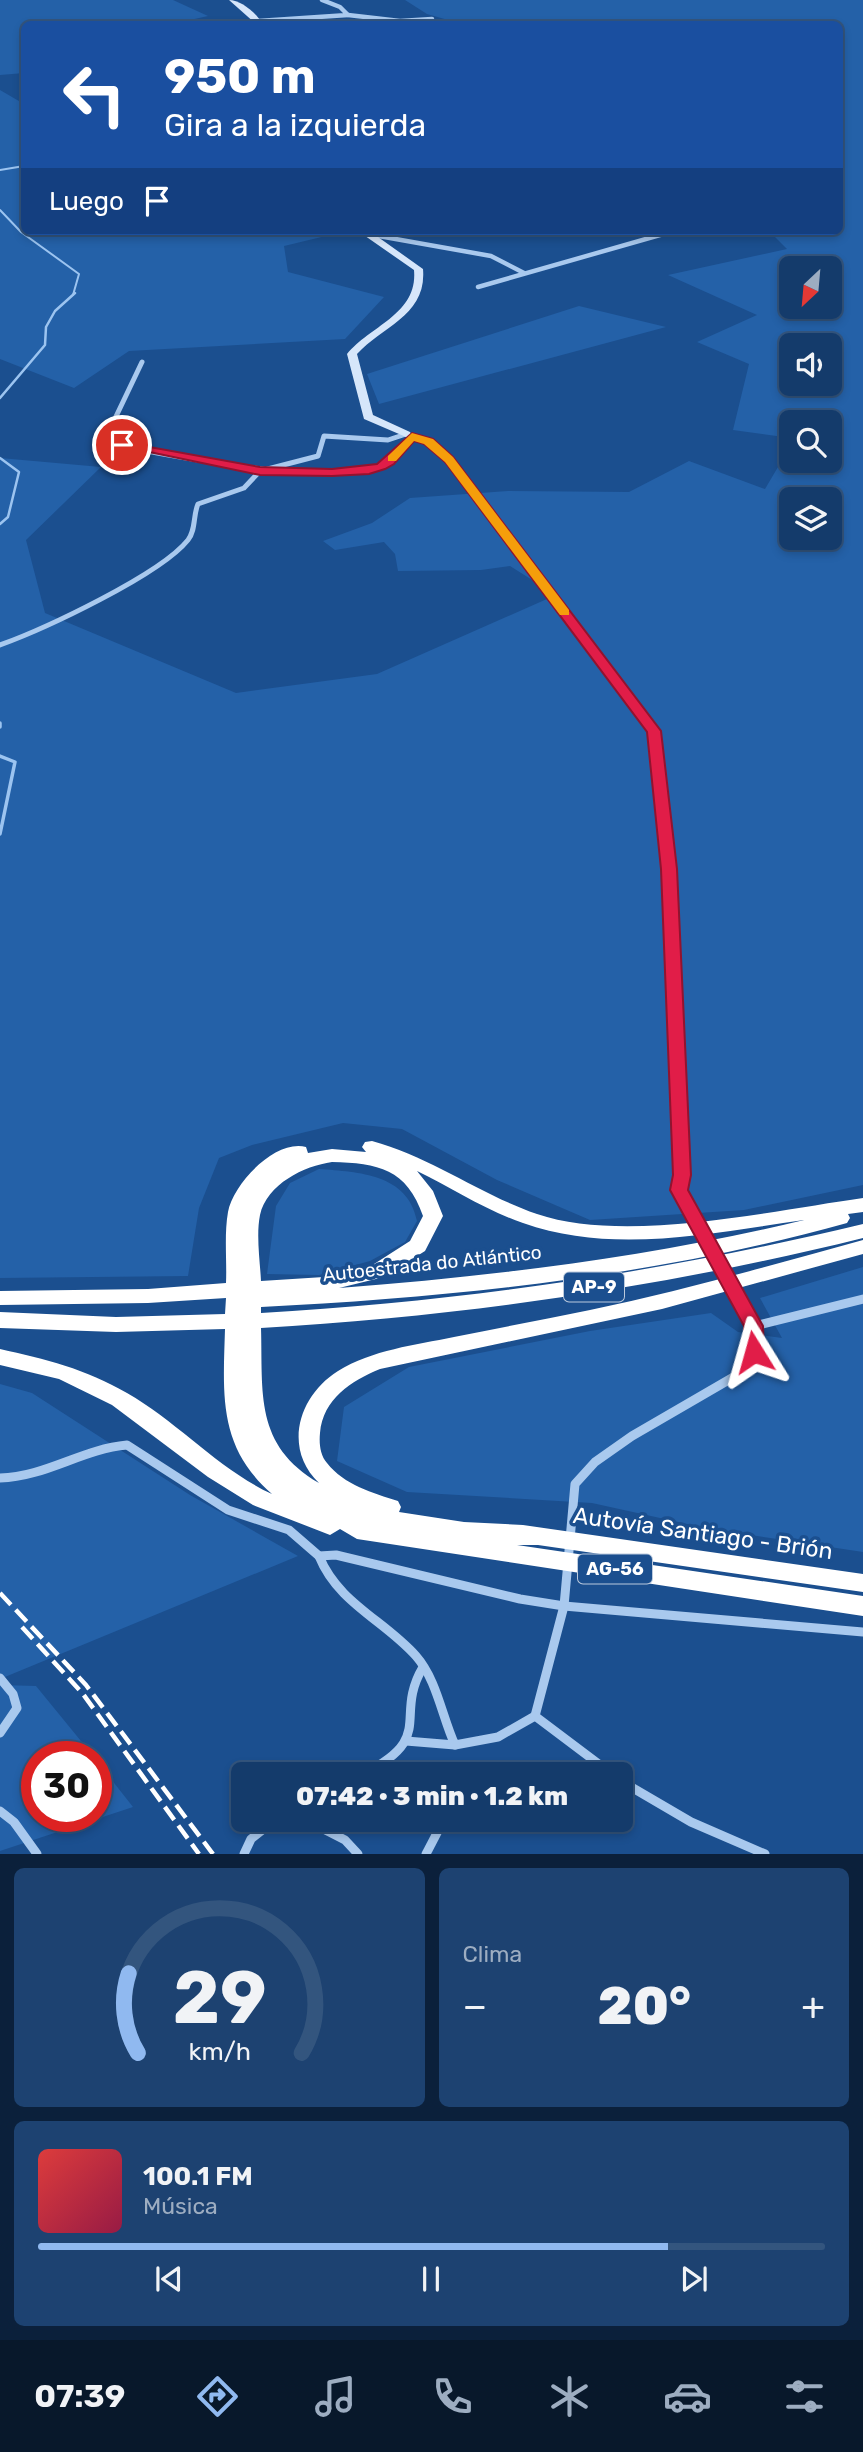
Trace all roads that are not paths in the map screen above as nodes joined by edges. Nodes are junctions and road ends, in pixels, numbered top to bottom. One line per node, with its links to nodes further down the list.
1 (233, 0): 5 (street)
2 (322, 0): 3 (street)
3 (348, 15): 6 (street); 7 (street)
4 (432, 19): 8 (street)
5 (256, 21)
6 (280, 21)
7 (392, 21)
8 (420, 21)
9 (369, 235): 15 (street)
10 (377, 235): 12 (street)
11 (660, 235): 12 (street)
12 (524, 274): 13 (street)
13 (478, 287)
14 (142, 362): 16 (street)
15 (409, 435): 16 (street); 16 (street); 27 (street)
16 (260, 471): 17 (street)
17 (0, 645)
18 (863, 1205): 30 (highway)
19 (863, 1212): 23 (highway, Autoestrada do Atlántico / AP-9)
20 (863, 1231): 23 (highway, Autoestrada do Atlántico / AP-9)
21 (863, 1247): 31 (highway)
22 (0, 1299): 25 (highway, Autoestrada do Atlántico / AP-9)
23 (322, 1299): 25 (highway, Autoestrada do Atlántico / AP-9); 25 (highway); 31 (highway)
24 (863, 1299): 27 (street)
25 (150, 1309): 26 (highway, Autoestrada do Atlántico / AP-9)
26 (0, 1320)
27 (754, 1326): 34 (street)
28 (0, 1357): 30 (highway)
29 (0, 1478): 32 (street)
30 (366, 1531): 35 (highway, AG-56)
31 (535, 1537): 33 (highway, Autovía Santiago - Brión / AG-56)
32 (319, 1556): 34 (street); 37 (street)
33 (863, 1583)
34 (564, 1606): 36 (street); 39 (street)
35 (863, 1606)
36 (863, 1632)
37 (423, 1667): 41 (street); 42 (street)
38 (0, 1678): 40 (street)
39 (535, 1716): 42 (street); 44 (street)
40 (0, 1733)
41 (406, 1741): 42 (street); 43 (street)
42 (455, 1745)
43 (382, 1762)
44 (596, 1762)
45 (633, 1789): 54 (street)
46 (0, 1811): 50 (street)
47 (260, 1832): 51 (street)
48 (329, 1832): 52 (street)
49 (438, 1832): 53 (street)
50 (37, 1853)
51 (244, 1853)
52 (358, 1853)
53 (426, 1853)
54 (765, 1853)

